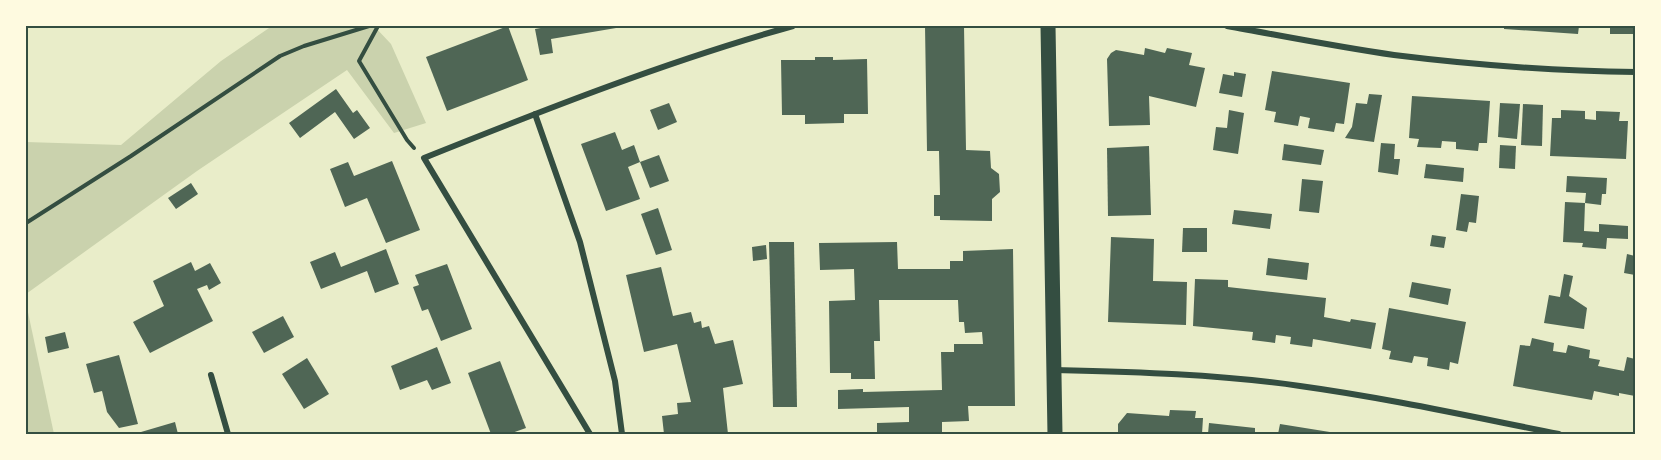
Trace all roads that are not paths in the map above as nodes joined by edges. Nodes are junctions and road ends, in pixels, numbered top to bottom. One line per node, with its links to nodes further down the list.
1 (794, 26): 5 (street)
2 (1048, 26): 6 (main road)
3 (1227, 26): 4 (street)
4 (1635, 72)
5 (535, 114): 9 (street); 10 (street)
6 (1054, 370): 11 (main road); 12 (street)
7 (211, 375): 8 (street)
8 (228, 435)
9 (590, 435)
10 (622, 435)
11 (1055, 435)
12 (1559, 435)

